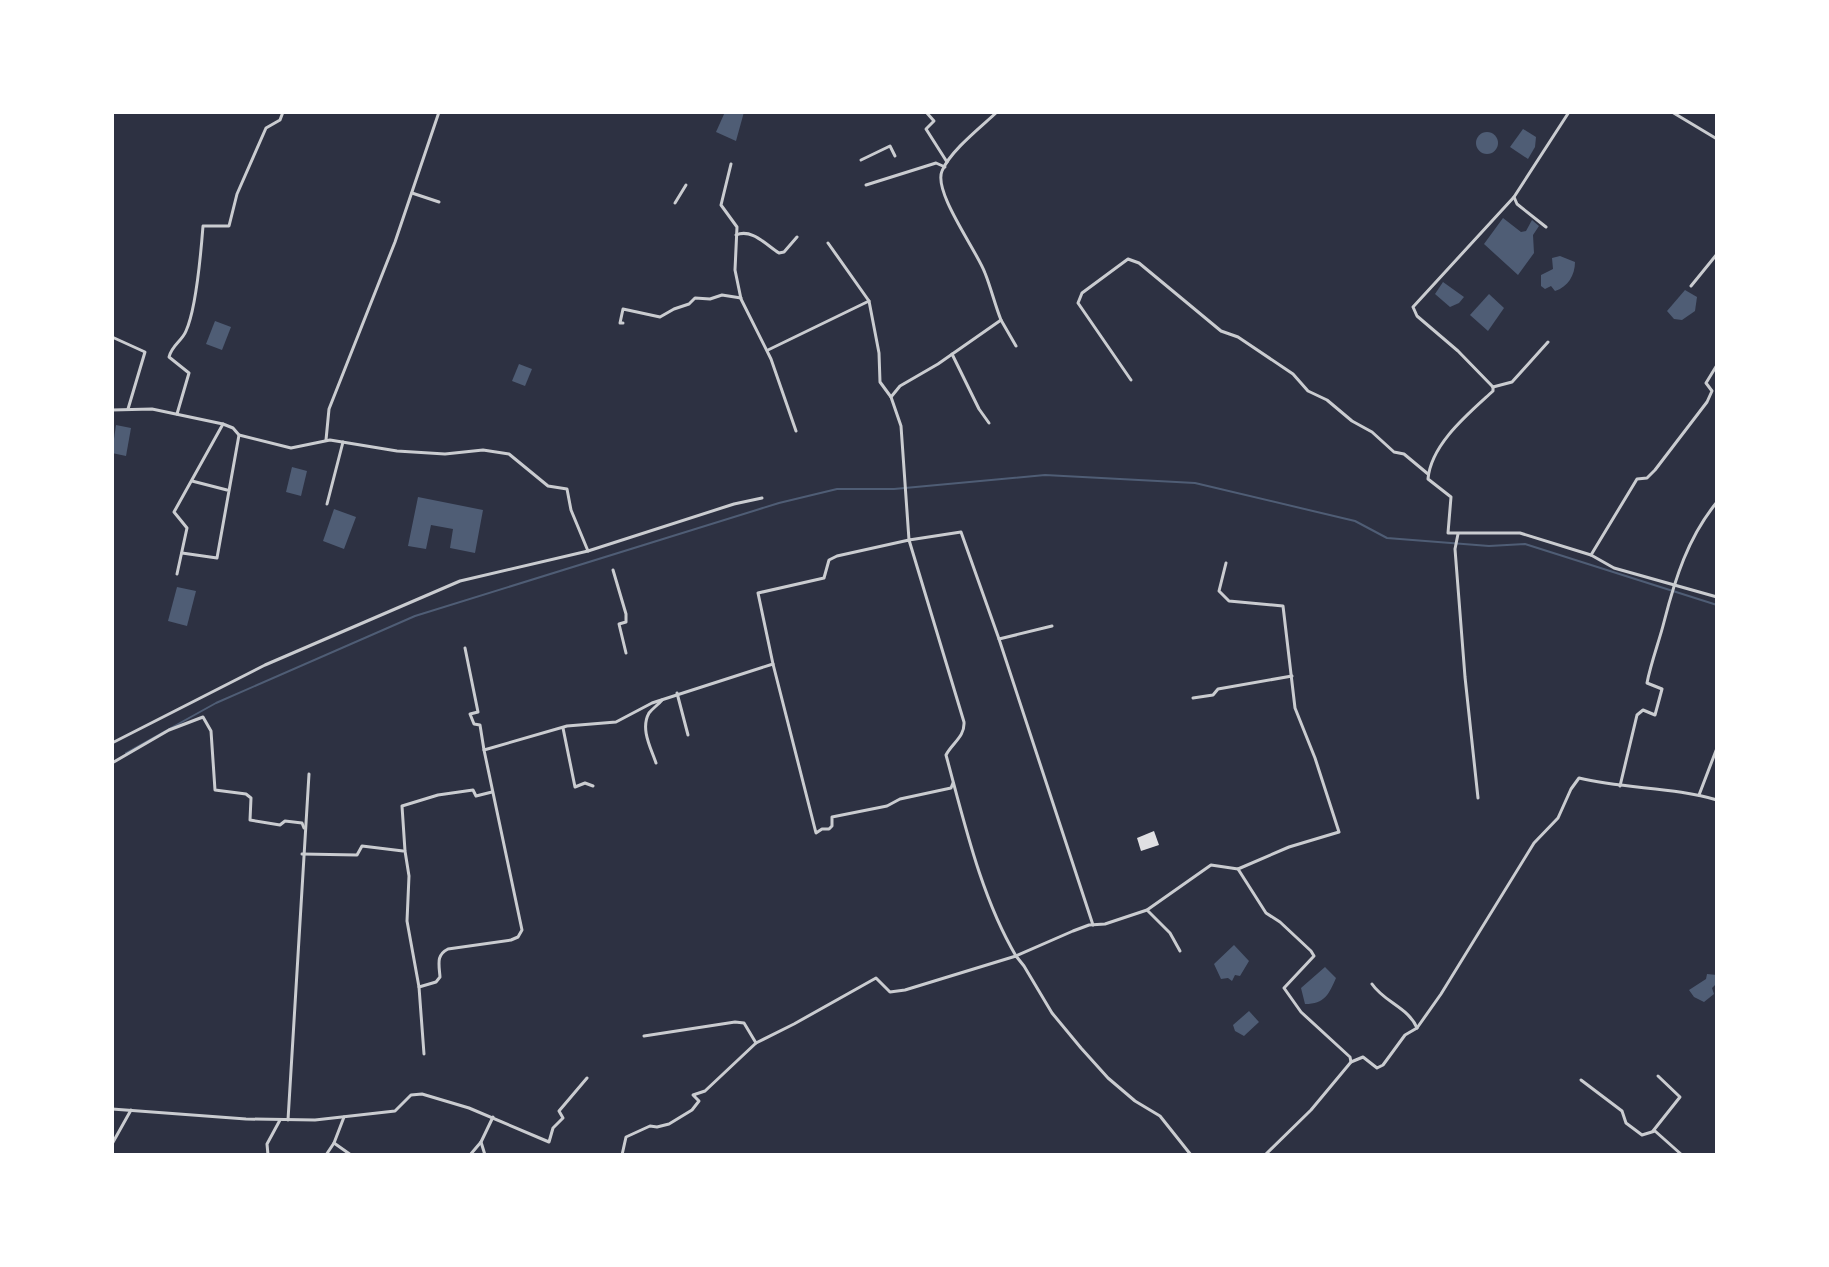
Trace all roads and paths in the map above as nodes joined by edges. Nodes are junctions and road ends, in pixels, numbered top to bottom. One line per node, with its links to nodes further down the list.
1 (283, 112): 39 (street)
2 (439, 112): 14 (street)
3 (926, 112): 11 (street)
4 (997, 112): 11 (street)
5 (1569, 112): 15 (street)
6 (1672, 112): 7 (street)
7 (1717, 139)
8 (895, 156): 9 (street)
9 (861, 160)
10 (731, 164): 19 (street)
11 (946, 164): 13 (street); 26 (street)
12 (686, 185): 17 (street)
13 (866, 185)
14 (412, 193): 16 (street); 44 (street)
15 (1514, 197): 18 (street); 35 (street)
16 (439, 202)
17 (675, 203)
18 (1546, 227)
19 (736, 235): 20 (street); 24 (street)
20 (797, 237)
21 (828, 243): 25 (street)
22 (1717, 254): 23 (street)
23 (1691, 286)
24 (741, 298): 27 (street); 31 (street)
25 (869, 301): 31 (street); 36 (street)
26 (1001, 320): 30 (street); 32 (street)
27 (623, 323)
28 (112, 337): 38 (street)
29 (1548, 342): 35 (street)
30 (1016, 346)
31 (767, 351): 42 (street)
32 (952, 354): 36 (street); 40 (street)
33 (1717, 365): 56 (street)
34 (1131, 380): 46 (street)
35 (1493, 387): 46 (street)
36 (891, 397): 53 (street)
37 (112, 410): 38 (street)
38 (128, 410): 39 (street)
39 (177, 414): 41 (street)
40 (989, 423)
41 (223, 424): 43 (street); 47 (street)
42 (796, 431)
43 (239, 435): 44 (street); 48 (street)
44 (326, 440): 45 (street)
45 (343, 442): 51 (street); 54 (street)
46 (1428, 474): 52 (street)
47 (191, 480): 48 (street); 55 (street)
48 (227, 490): 55 (street)
49 (762, 498): 54 (street)
50 (1717, 502): 60 (street)
51 (327, 504)
52 (1458, 534): 56 (street); 84 (street)
53 (909, 540): 63 (street); 66 (street); 79 (street)
54 (588, 551): 73 (street)
55 (182, 553): 59 (street)
56 (1591, 555): 60 (street)
57 (1226, 563): 67 (street)
58 (613, 570): 65 (street)
59 (177, 574)
60 (1672, 590): 61 (street); 81 (street)
61 (1717, 597)
62 (1052, 626): 63 (street)
63 (999, 639): 91 (street)
64 (465, 648): 75 (street)
65 (626, 653)
66 (773, 664): 68 (street); 79 (street)
67 (1292, 676): 69 (street); 89 (street)
68 (677, 693): 70 (street); 72 (street)
69 (1193, 698)
70 (663, 699): 71 (street); 77 (street)
71 (563, 727): 75 (street); 80 (street)
72 (688, 735)
73 (112, 743)
74 (1717, 748): 83 (street)
75 (484, 750): 82 (street)
76 (112, 763): 86 (street)
77 (656, 763)
78 (309, 774): 86 (street)
79 (953, 783): 93 (street)
80 (593, 786)
81 (1620, 786): 83 (street); 96 (street)
82 (492, 792): 87 (street); 95 (street)
83 (1699, 795): 85 (street)
84 (1478, 798)
85 (1717, 800)
86 (305, 830): 88 (street)
87 (405, 851): 88 (street); 95 (street)
88 (302, 854): 105 (street)
89 (1238, 869): 90 (street); 100 (street)
90 (1147, 910): 91 (street); 92 (street)
91 (1093, 925): 93 (street)
92 (1180, 951)
93 (1016, 956): 98 (street); 116 (street)
94 (1372, 984): 96 (street)
95 (419, 987): 99 (street)
96 (1417, 1028): 100 (street)
97 (644, 1036): 98 (street)
98 (756, 1043): 122 (street)
99 (424, 1054)
100 (1351, 1062): 123 (street)
101 (1658, 1076): 112 (street)
102 (587, 1078): 109 (street)
103 (290, 1079): 105 (street)
104 (1581, 1080): 112 (street)
105 (288, 1107): 111 (street)
106 (112, 1109): 107 (street)
107 (131, 1110): 110 (street); 115 (street)
108 (344, 1117): 109 (street); 111 (street); 114 (street)
109 (493, 1117): 113 (street)
110 (280, 1120): 111 (street); 117 (street)
111 (288, 1120)
112 (1653, 1131): 124 (street)
113 (481, 1142): 120 (street); 121 (street)
114 (334, 1143): 118 (street); 119 (street)
115 (112, 1144)
116 (1188, 1154)
117 (268, 1155)
118 (326, 1155)
119 (351, 1155)
120 (470, 1155)
121 (485, 1155)
122 (622, 1155)
123 (1265, 1155)
124 (1682, 1155)

